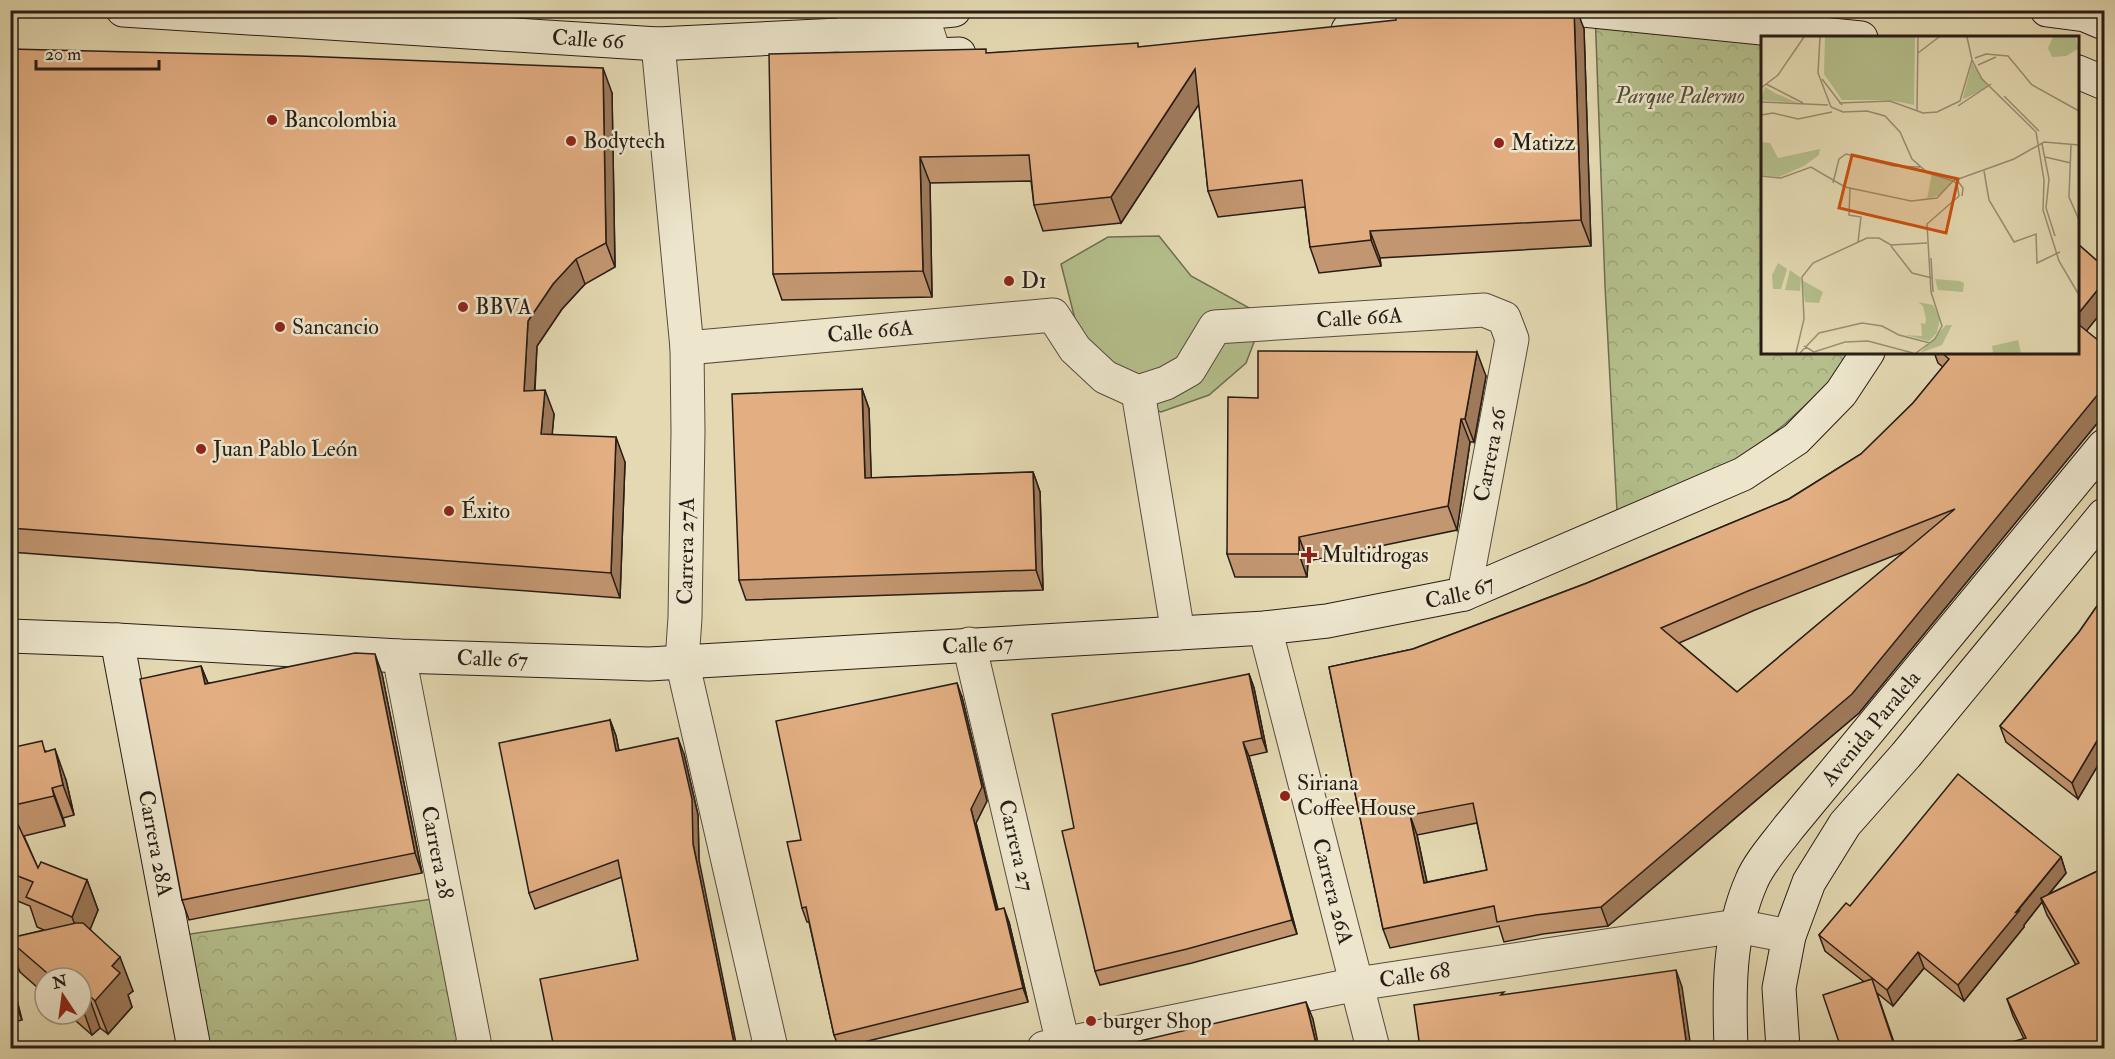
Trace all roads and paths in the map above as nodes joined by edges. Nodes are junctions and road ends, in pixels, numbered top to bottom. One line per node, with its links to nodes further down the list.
1 (123, 10): 11 (street, Calle 66)
2 (1399, 10): 7 (street)
3 (1583, 10): 9 (street)
4 (2047, 10): 6 (street)
5 (932, 11): 8 (street, Calle 66); 13 (street)
6 (2094, 16): 10 (street)
7 (1324, 32)
8 (840, 35): 11 (street, Calle 66); 13 (street, Calle 66)
9 (1842, 36)
10 (2059, 36)
11 (658, 44): 17 (street, Carrera 27A)
12 (994, 53): 13 (street, Calle 66)
13 (935, 55)
14 (2079, 72): 15 (street)
15 (2104, 83)
16 (1504, 318): 19 (street, Calle 66A); 22 (street, Carrera 26)
17 (687, 348): 19 (street, Calle 66A); 29 (street, Carrera 27A)
18 (1867, 354): 22 (street, Calle 67)
19 (1138, 392): 24 (street)
20 (2104, 446): 30 (street, Avenida Paralela)
21 (2104, 515): 31 (street, Avenida Paralela)
22 (1464, 594): 23 (street, Calle 67)
23 (1265, 628): 24 (street, Calle 67); 32 (street, Carrera 26A)
24 (1178, 633): 27 (street, Calle 67)
25 (10, 636): 26 (street, Calle 67)
26 (117, 640): 28 (street, Calle 67); 34 (street, Carrera 28A)
27 (969, 644): 29 (street, Calle 67); 33 (street, Carrera 27)
28 (399, 656): 29 (street, Calle 67); 35 (street, Carrera 28)
29 (682, 661): 36 (street, Carrera 27A)
30 (1737, 926): 31 (street, Calle 68); 32 (street, Calle 68); 38 (street, Avenida Paralela)
31 (1788, 936): 39 (street, Avenida Paralela)
32 (1356, 984): 33 (street, Calle 68); 37 (street, Carrera 26A)
33 (1057, 1047)
34 (194, 1048)
35 (471, 1048)
36 (771, 1048)
37 (1373, 1048)
38 (1731, 1048)
39 (1783, 1048)

